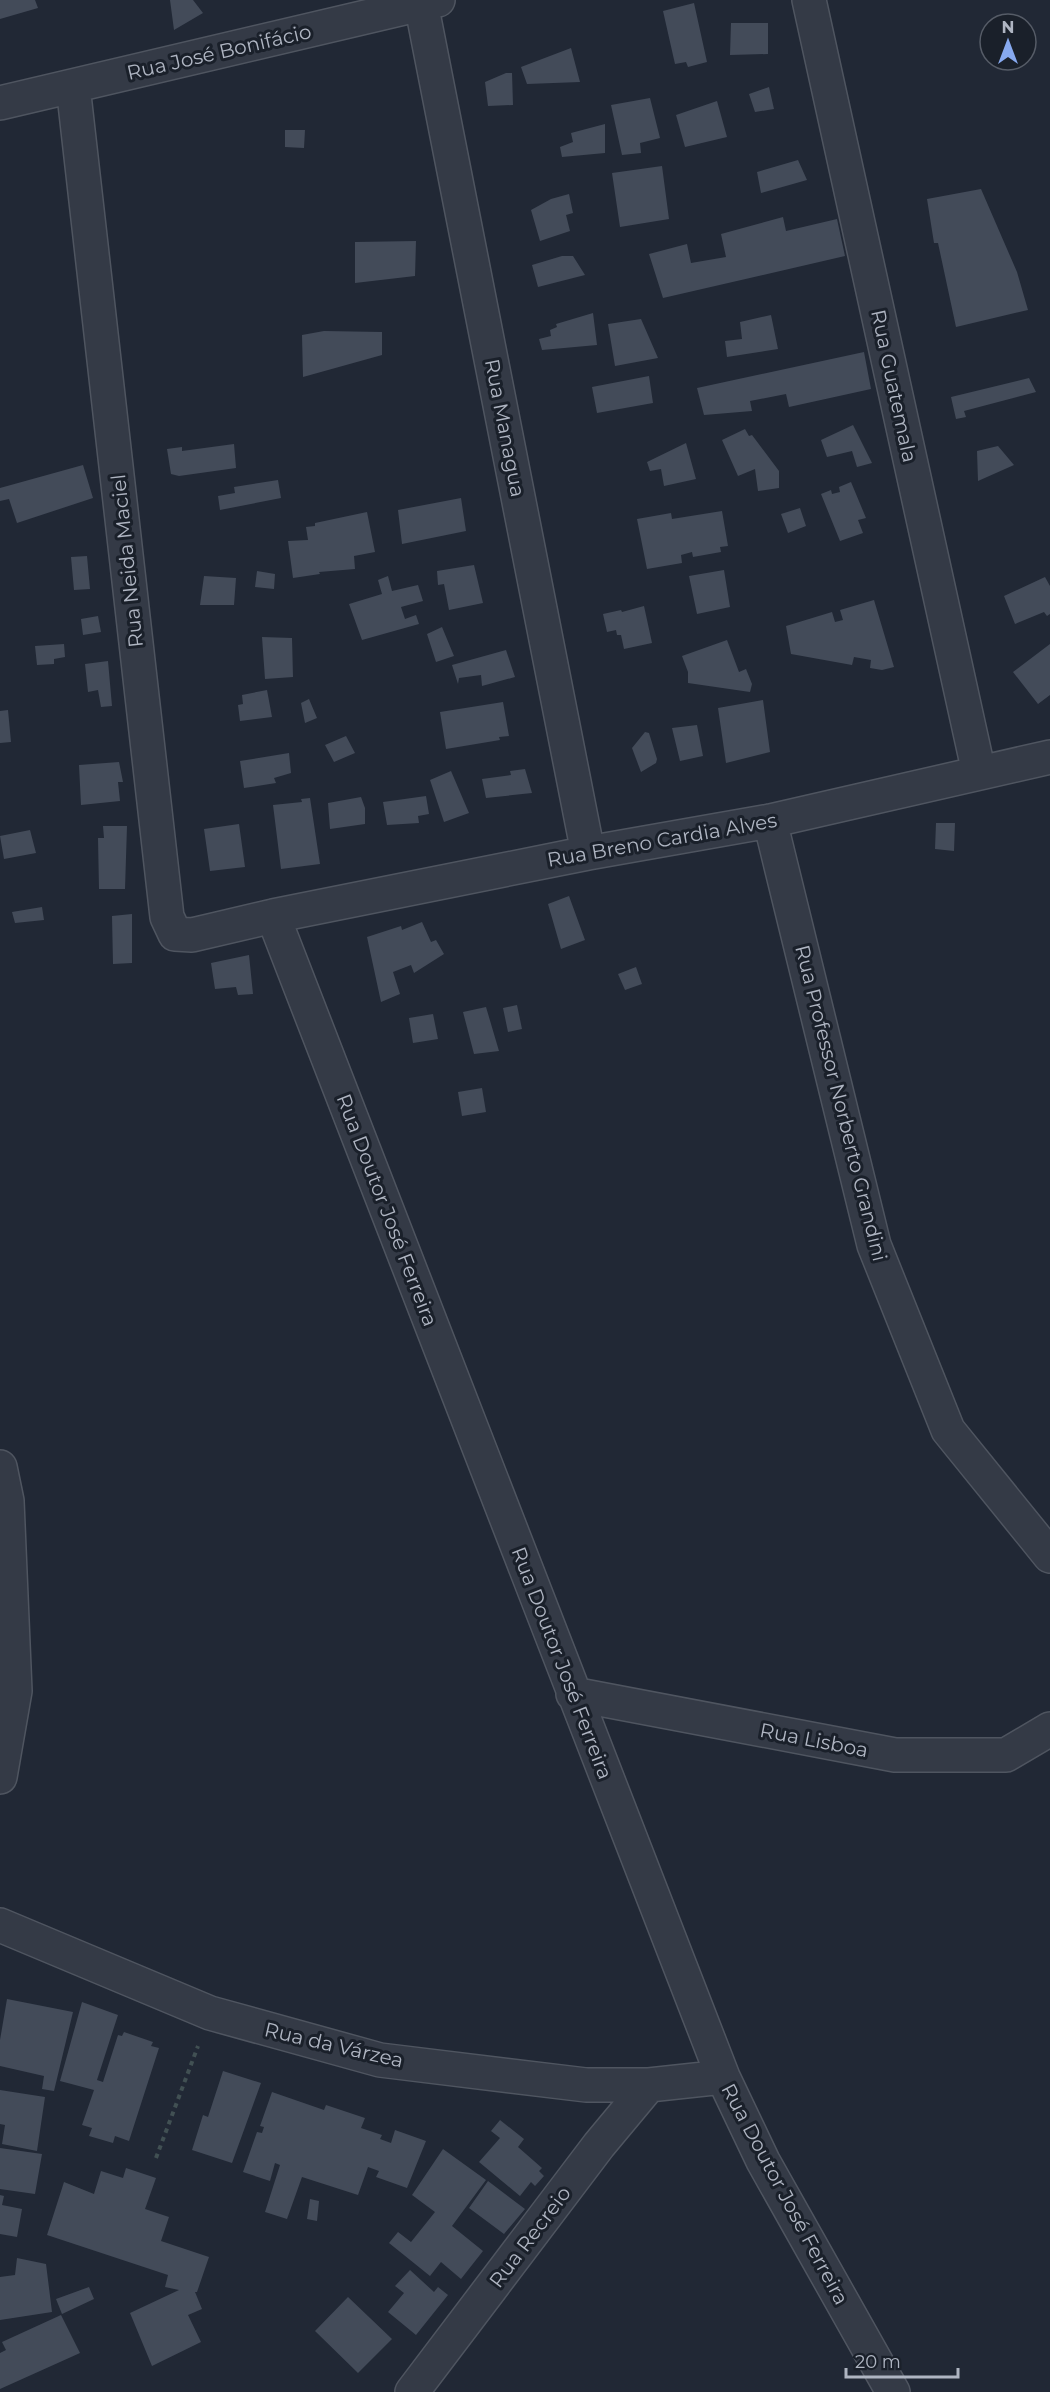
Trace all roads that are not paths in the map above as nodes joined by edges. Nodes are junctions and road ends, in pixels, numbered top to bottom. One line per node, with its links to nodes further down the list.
1 (809, 0): 6 (street, Rua Guatemala)
2 (430, 2): 3 (street, Rua José Bonifácio); 8 (street, Rua Managua)
3 (73, 86): 4 (street, Rua José Bonifácio); 9 (street, Rua Neida Maciel)
4 (0, 103)
5 (1050, 757): 6 (street, Rua Breno Cardia Alves)
6 (979, 773): 7 (street, Rua Breno Cardia Alves)
7 (770, 821): 8 (street, Rua Breno Cardia Alves); 11 (street, Rua Professor Norberto Grandini)
8 (588, 853): 9 (street, Rua Breno Cardia Alves)
9 (273, 916): 12 (street, Rua Doutor José Ferreira)
10 (0, 1467): 14 (street)
11 (1050, 1556)
12 (573, 1694): 13 (street, Rua Lisboa); 16 (street, Rua Doutor José Ferreira)
13 (1050, 1729)
14 (0, 1777)
15 (0, 1925): 17 (street, Rua da Várzea)
16 (723, 2077): 17 (street, Rua da Várzea); 19 (street, Rua Doutor José Ferreira)
17 (649, 2085): 18 (street, Rua Recreio)
18 (412, 2392)
19 (893, 2392)

